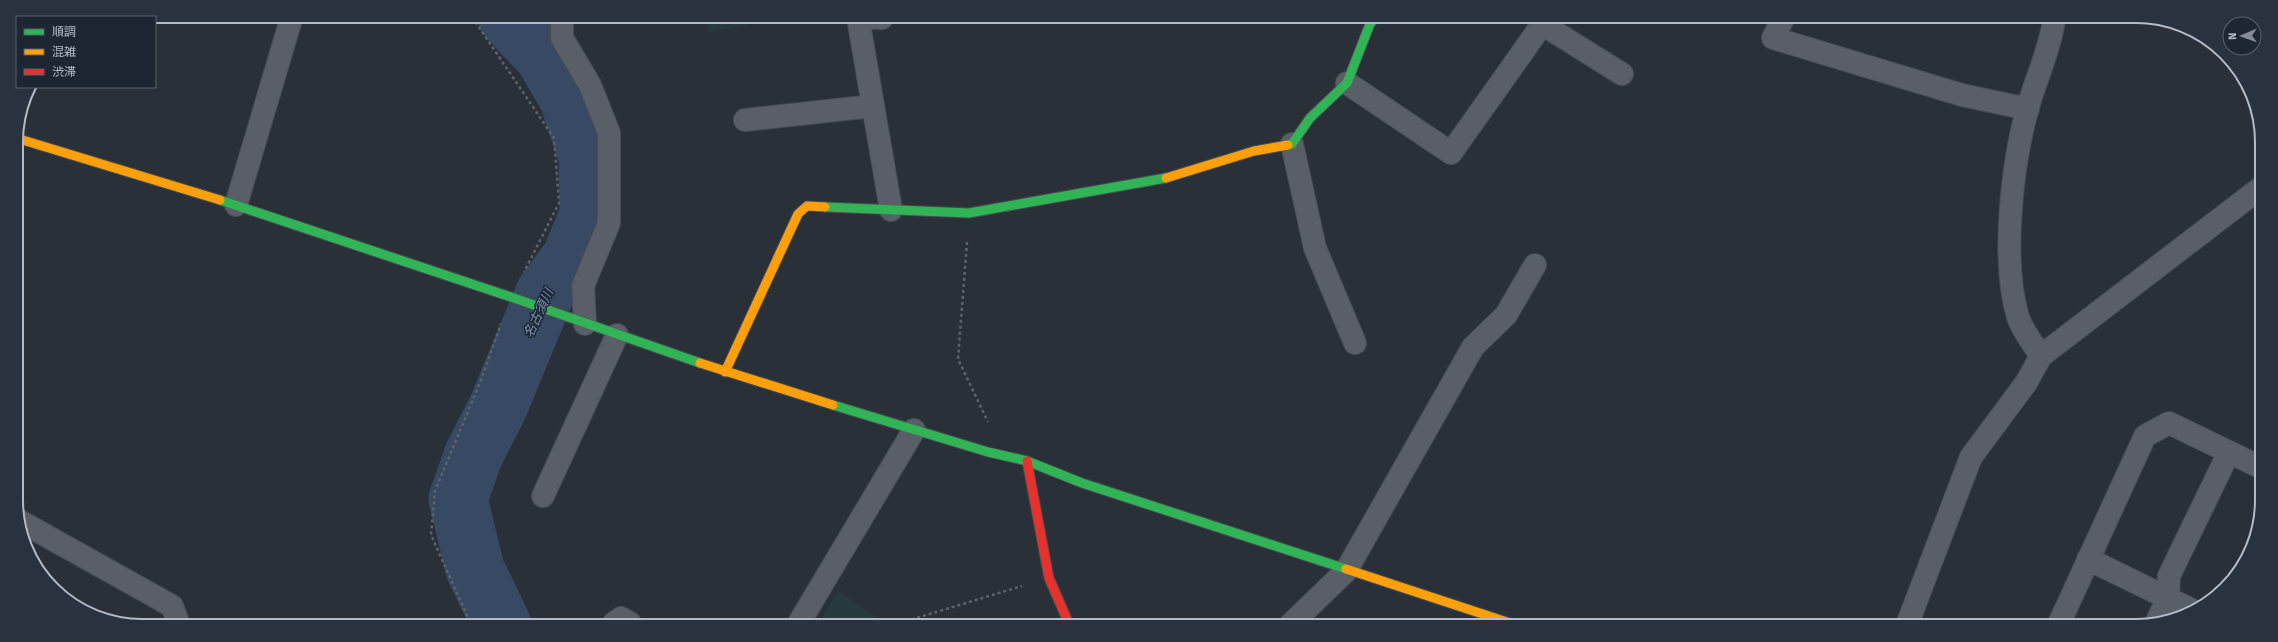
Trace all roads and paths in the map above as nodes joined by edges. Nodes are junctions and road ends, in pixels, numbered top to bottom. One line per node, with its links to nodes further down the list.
1 (290, 23): 17 (street)
2 (562, 23): 21 (street)
3 (859, 23): 11 (street)
4 (1371, 23): 10 (street)
5 (1543, 23): 10 (street)
6 (1547, 23): 9 (street)
7 (1781, 23): 12 (street)
8 (2053, 23): 12 (street)
9 (1622, 74)
10 (1347, 82): 15 (street)
11 (873, 106): 13 (street); 18 (street)
12 (2028, 109): 24 (street)
13 (745, 120)
14 (23, 140): 17 (street)
15 (1292, 144): 19 (street); 23 (street)
16 (2255, 191): 24 (street)
17 (236, 205): 21 (street)
18 (891, 210): 19 (street); 25 (street)
19 (969, 213): 27 (path)
20 (1535, 265): 34 (street)
21 (575, 321): 22 (street)
22 (617, 335): 25 (street); 31 (street)
23 (1355, 343)
24 (2041, 356): 45 (street)
25 (726, 372): 26 (street)
26 (914, 430): 27 (street); 40 (street)
27 (988, 452): 29 (street)
28 (2230, 452): 30 (street); 33 (street); 36 (street)
29 (1027, 461): 34 (street); 35 (street)
30 (2255, 464)
31 (543, 496)
32 (25, 524): 39 (street)
33 (2088, 559): 36 (street); 46 (street)
34 (1346, 571): 43 (street); 44 (street)
35 (1049, 578): 41 (path); 42 (street)
36 (2168, 598): 37 (street); 38 (street)
37 (2186, 607)
38 (2159, 617)
39 (177, 619)
40 (801, 619)
41 (913, 619)
42 (1067, 619)
43 (1296, 619)
44 (1500, 619)
45 (1909, 619)
46 (2061, 619)

